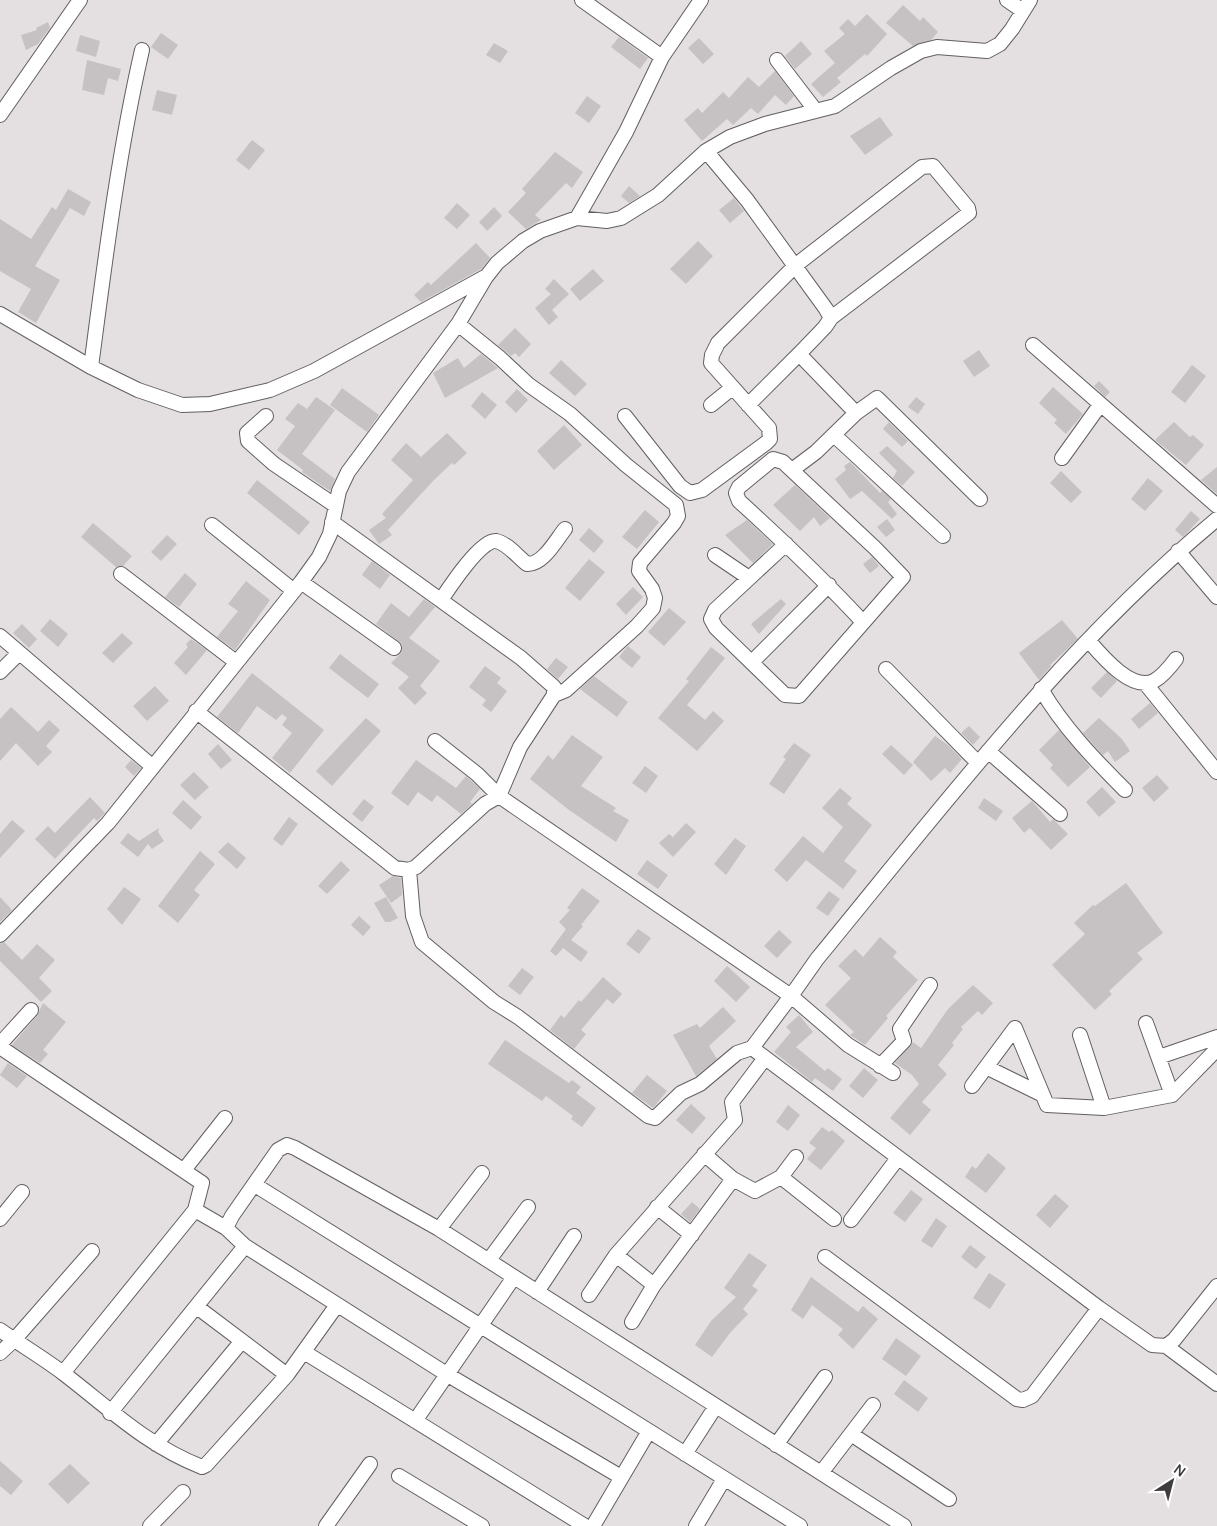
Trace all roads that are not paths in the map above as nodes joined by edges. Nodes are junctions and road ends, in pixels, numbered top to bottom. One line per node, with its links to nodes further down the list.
1 (80, 0): 10 (street)
2 (582, 0): 7 (street)
3 (701, 0): 7 (street)
4 (1007, 0): 5 (street)
5 (1026, 6): 9 (street)
6 (142, 50): 20 (street)
7 (662, 57): 12 (street)
8 (777, 60): 9 (street)
9 (816, 111): 11 (street)
10 (0, 115)
11 (706, 151): 12 (street); 13 (street)
12 (577, 218): 14 (street)
13 (796, 265): 16 (street); 16 (street); 21 (street)
14 (486, 277): 17 (street); 20 (street)
15 (0, 314): 20 (street)
16 (831, 318): 19 (street)
17 (458, 324): 32 (street); 60 (street)
18 (1033, 346): 23 (street)
19 (799, 354): 22 (street); 25 (street)
20 (91, 367)
21 (732, 388): 22 (street); 24 (street)
22 (748, 405): 27 (street)
23 (1100, 405): 29 (street); 33 (street)
24 (711, 406)
25 (856, 413): 28 (street); 31 (street)
26 (266, 416): 32 (street)
27 (625, 416)
28 (834, 435): 30 (street); 38 (street)
29 (1062, 458)
30 (792, 470): 39 (street); 48 (street)
31 (980, 499)
32 (336, 506): 35 (street)
33 (1217, 506)
34 (1217, 519): 40 (street)
35 (332, 522): 44 (street); 47 (street)
36 (212, 525): 44 (street)
37 (564, 529): 47 (street)
38 (943, 536)
39 (786, 544): 43 (street); 45 (street)
40 (1178, 551): 46 (street); 50 (street)
41 (714, 555): 43 (street)
42 (121, 574): 55 (street)
43 (749, 578): 54 (street)
44 (297, 586): 51 (street); 55 (street)
45 (829, 586): 48 (street); 54 (street)
46 (1217, 597)
47 (440, 600): 60 (street)
48 (862, 621): 54 (street)
49 (0, 636): 52 (street)
50 (1088, 640): 58 (street); 59 (street)
51 (394, 648)
52 (19, 653): 57 (street); 65 (street)
53 (1176, 659): 58 (street)
54 (753, 661)
55 (236, 662): 61 (street)
56 (886, 669): 64 (street)
57 (0, 672)
58 (1145, 683): 66 (street)
59 (1041, 689): 63 (street); 67 (street)
60 (554, 695): 68 (street)
61 (196, 711): 65 (street); 70 (street)
62 (435, 741): 68 (street)
63 (988, 751): 64 (street); 69 (street)
64 (978, 763): 73 (street)
65 (153, 766): 71 (street)
66 (1217, 772)
67 (1125, 790)
68 (499, 796): 70 (street); 73 (street)
69 (1060, 814)
70 (409, 870): 79 (street)
71 (0, 935)
72 (930, 985): 83 (street)
73 (791, 996): 79 (street); 83 (street)
74 (31, 1010): 78 (street)
75 (1146, 1023): 81 (street)
76 (1080, 1035): 89 (street)
77 (1217, 1038): 81 (street)
78 (0, 1045): 94 (street)
79 (752, 1048): 82 (street)
80 (1217, 1050): 88 (street)
81 (1159, 1057): 88 (street)
82 (764, 1058): 91 (street); 93 (street)
83 (880, 1066): 85 (street)
84 (986, 1067): 86 (street); 87 (street); 87 (street)
85 (893, 1073)
86 (972, 1086)
87 (1043, 1095): 89 (street)
88 (1172, 1095): 89 (street)
89 (1104, 1108)
90 (225, 1118): 94 (street)
91 (704, 1154): 97 (street); 101 (street)
92 (796, 1157): 96 (street)
93 (898, 1158): 105 (street); 122 (street)
94 (184, 1170): 102 (street)
95 (482, 1173): 107 (street)
96 (782, 1177): 97 (street); 104 (street)
97 (733, 1179): 108 (street)
98 (254, 1184): 106 (street); 107 (street); 124 (street)
99 (22, 1192): 103 (street)
100 (528, 1207): 114 (street)
101 (657, 1207): 108 (street); 112 (street)
102 (195, 1210): 106 (street); 131 (street)
103 (0, 1219)
104 (834, 1219)
105 (851, 1220)
106 (226, 1228): 110 (street)
107 (439, 1229): 114 (street)
108 (692, 1234): 116 (street)
109 (574, 1236): 118 (street)
110 (245, 1246): 120 (street); 121 (street)
111 (92, 1250): 126 (street)
112 (616, 1255): 116 (street); 119 (street)
113 (825, 1257): 122 (street)
114 (489, 1260): 115 (street)
115 (514, 1277): 118 (street); 124 (street)
116 (654, 1285): 123 (street)
117 (1217, 1286): 128 (street)
118 (537, 1292): 137 (street)
119 (588, 1294)
120 (337, 1305): 129 (street); 133 (street)
121 (197, 1307): 127 (street); 138 (street)
122 (1099, 1308): 128 (street)
123 (632, 1322)
124 (480, 1326): 133 (street); 140 (street)
125 (0, 1330): 126 (street)
126 (14, 1340): 130 (street); 131 (street)
127 (242, 1341): 132 (street); 142 (street)
128 (1166, 1346): 135 (street)
129 (304, 1352): 132 (street); 139 (street)
130 (0, 1353)
131 (63, 1373): 138 (street)
132 (287, 1374): 142 (street)
133 (448, 1375): 139 (street); 148 (street)
134 (825, 1377): 143 (street)
135 (1217, 1384)
136 (873, 1405): 141 (street)
137 (716, 1406): 143 (street); 144 (street)
138 (110, 1413): 142 (street)
139 (416, 1421): 156 (street)
140 (649, 1431): 144 (street); 148 (street)
141 (851, 1434): 146 (street); 151 (street)
142 (156, 1444)
143 (776, 1444): 146 (street)
144 (686, 1454): 149 (street)
145 (370, 1464): 154 (street)
146 (821, 1473): 152 (street)
147 (399, 1476): 155 (street)
148 (621, 1477): 157 (street)
149 (724, 1479): 158 (street); 159 (street)
150 (182, 1492): 153 (street)
151 (949, 1499)
152 (900, 1525)
153 (150, 1526)
154 (326, 1526)
155 (482, 1526)
156 (585, 1526)
157 (593, 1526)
158 (697, 1526)
159 (800, 1526)

